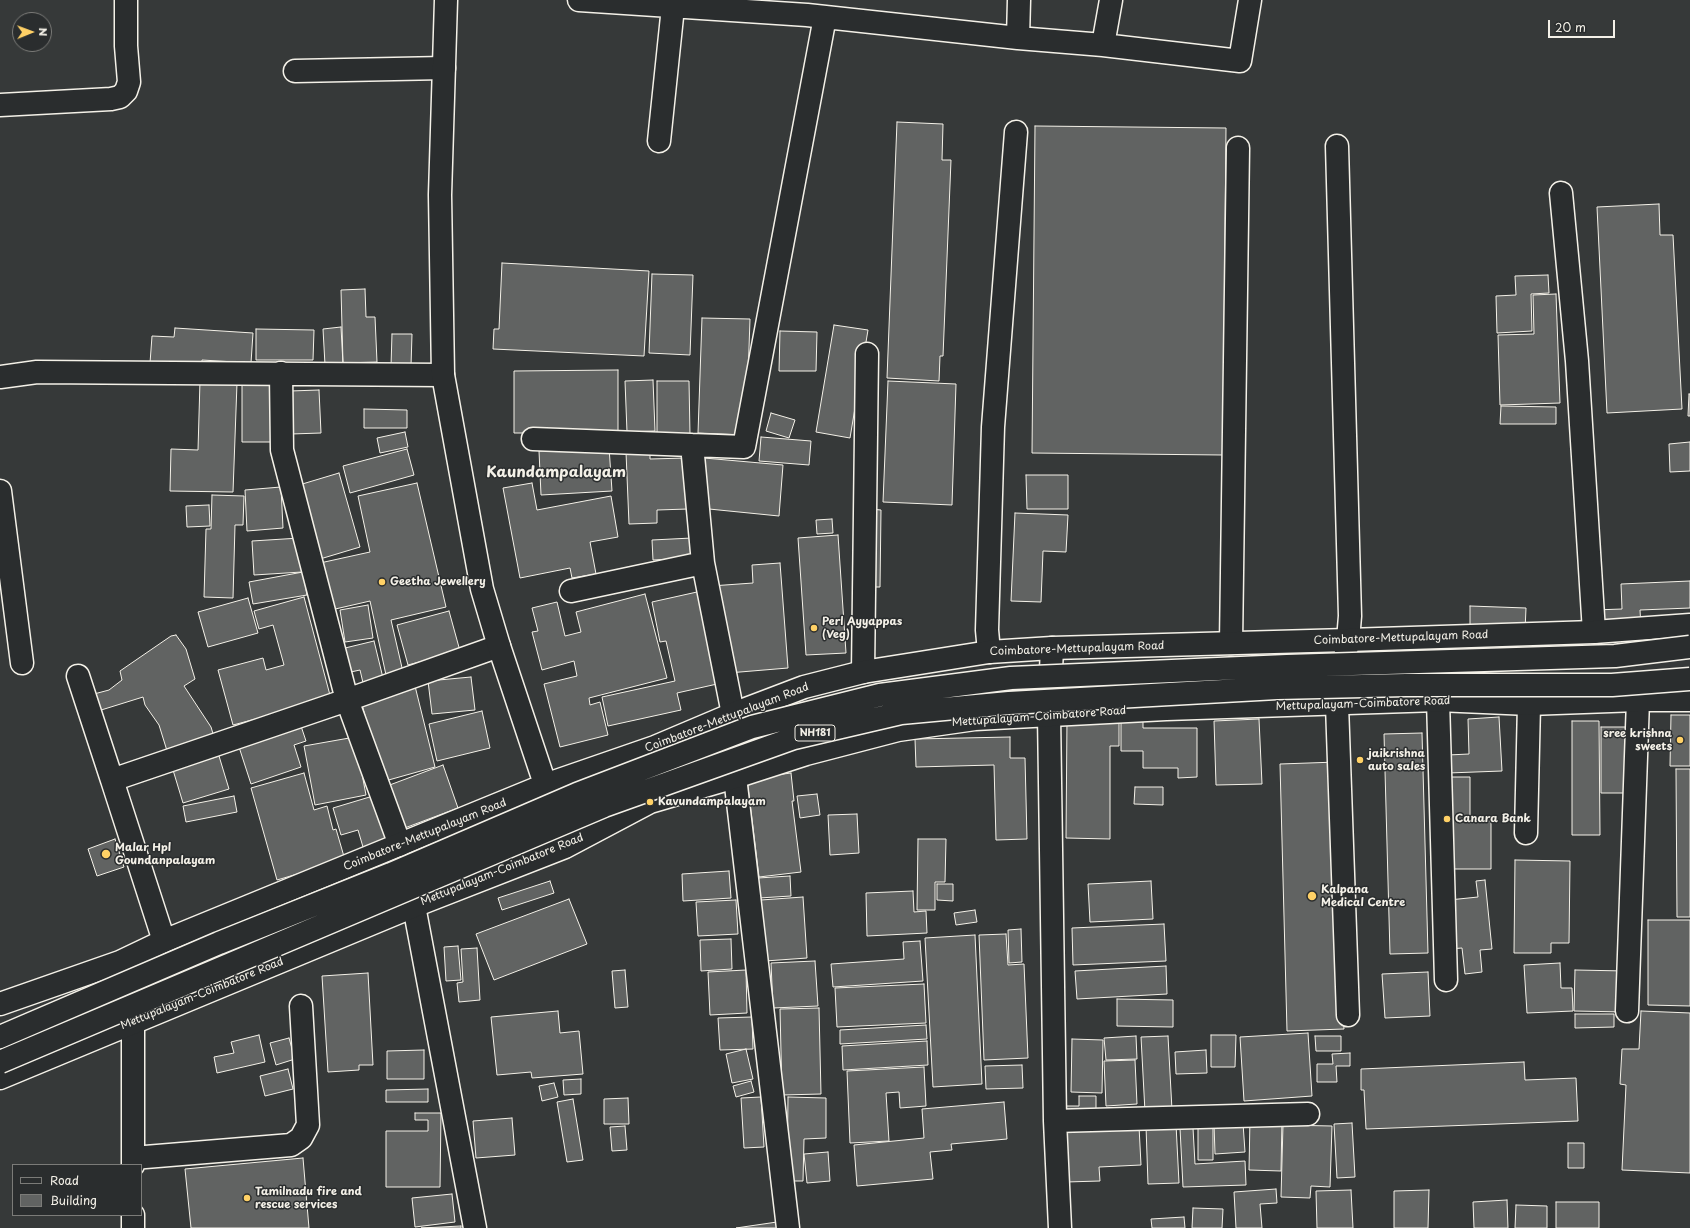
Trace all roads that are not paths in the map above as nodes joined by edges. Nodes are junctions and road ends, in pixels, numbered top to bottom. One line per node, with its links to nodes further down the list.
1 (126, 0): 13 (main road)
2 (446, 0): 11 (main road)
3 (579, 0): 7 (main road)
4 (1019, 0): 9 (main road)
5 (1111, 0): 10 (main road)
6 (1250, 0): 10 (main road)
7 (672, 7): 8 (main road); 15 (main road)
8 (824, 17): 9 (main road); 24 (main road)
9 (1018, 38): 10 (main road)
10 (1103, 44)
11 (444, 68): 12 (main road); 21 (main road)
12 (295, 71)
13 (0, 105)
14 (1016, 132): 36 (main road)
15 (659, 141)
16 (1337, 146): 31 (main road)
17 (1238, 148): 32 (main road)
18 (1561, 193): 30 (main road)
19 (867, 354): 38 (main road)
20 (281, 373): 21 (main road); 22 (main road); 41 (main road)
21 (443, 375): 33 (main road)
22 (0, 377)
23 (533, 439): 24 (main road)
24 (692, 445): 26 (main road)
25 (0, 491): 27 (main road)
26 (702, 563): 28 (main road); 47 (main road)
27 (6, 579): 37 (main road)
28 (571, 591)
29 (1690, 625): 30 (main road, Coimbatore-Mettupalayam Road)
30 (1594, 632): 31 (main road, Coimbatore-Mettupalayam Road)
31 (1348, 640): 32 (main road, Coimbatore-Mettupalayam Road); 45 (main road)
32 (1231, 643): 35 (main road, Coimbatore-Mettupalayam Road)
33 (499, 646): 41 (main road); 51 (main road)
34 (1690, 647): 63 (main road, NH181, bridge)
35 (1052, 648): 36 (main road, Coimbatore-Mettupalayam Road); 48 (main road)
36 (989, 652): 38 (main road, Coimbatore-Mettupalayam Road)
37 (22, 663)
38 (863, 672): 47 (main road, Coimbatore-Mettupalayam Road)
39 (78, 676): 50 (main road)
40 (1690, 679): 64 (main road, NH181, bridge)
41 (347, 700): 50 (main road); 53 (main road)
42 (1438, 700): 45 (main road, Mettupalayam-Coimbatore Road); 46 (main road, Mettupalayam-Coimbatore Road); 57 (main road)
43 (1638, 700): 44 (main road, Mettupalayam-Coimbatore Road); 46 (main road, Mettupalayam-Coimbatore Road); 60 (main road)
44 (1690, 700)
45 (1337, 704): 48 (main road, Mettupalayam-Coimbatore Road); 61 (main road)
46 (1529, 704): 52 (main road)
47 (732, 714): 51 (main road, Coimbatore-Mettupalayam Road)
48 (1049, 714): 49 (main road, Mettupalayam-Coimbatore Road); 67 (main road)
49 (735, 777): 54 (main road, Mettupalayam-Coimbatore Road); 72 (main road)
50 (112, 780): 56 (main road)
51 (545, 785): 53 (main road, Coimbatore-Mettupalayam Road); 54 (main road)
52 (1526, 833)
53 (400, 845): 56 (main road, Coimbatore-Mettupalayam Road)
54 (565, 847): 55 (main road, Mettupalayam-Coimbatore Road)
55 (414, 906): 62 (main road, Mettupalayam-Coimbatore Road); 71 (main road)
56 (164, 941): 58 (main road, Coimbatore-Mettupalayam Road)
57 (1446, 980)
58 (0, 1004)
59 (301, 1006): 68 (main road)
60 (1627, 1011)
61 (1348, 1015)
62 (132, 1022): 65 (main road, Mettupalayam-Coimbatore Road); 68 (main road)
63 (0, 1037)
64 (0, 1062)
65 (0, 1078)
66 (1308, 1114): 67 (main road)
67 (1055, 1121): 73 (main road)
68 (133, 1162)
69 (133, 1216): 70 (main road)
70 (133, 1228)
71 (475, 1228)
72 (788, 1228)
73 (1060, 1228)

